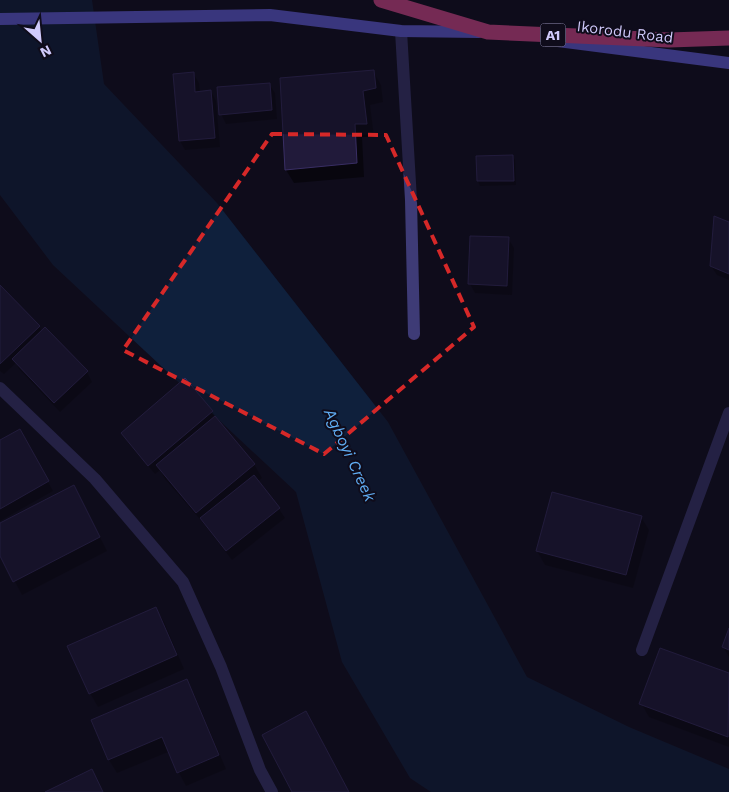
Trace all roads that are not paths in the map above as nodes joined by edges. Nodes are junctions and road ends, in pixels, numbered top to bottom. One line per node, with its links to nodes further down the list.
1 (382, 0): 4 (highway, Ikorodu Road / A1)
2 (0, 19): 3 (street, Ikorodu Road)
3 (401, 32): 4 (street, Ikorodu Road); 7 (street)
4 (488, 32): 5 (highway, Ikorodu Road / A1); 6 (street, Ikorodu Road)
5 (729, 38)
6 (729, 63)
7 (414, 334)
8 (0, 388): 11 (street)
9 (729, 413): 10 (street)
10 (642, 650)
11 (272, 792)

